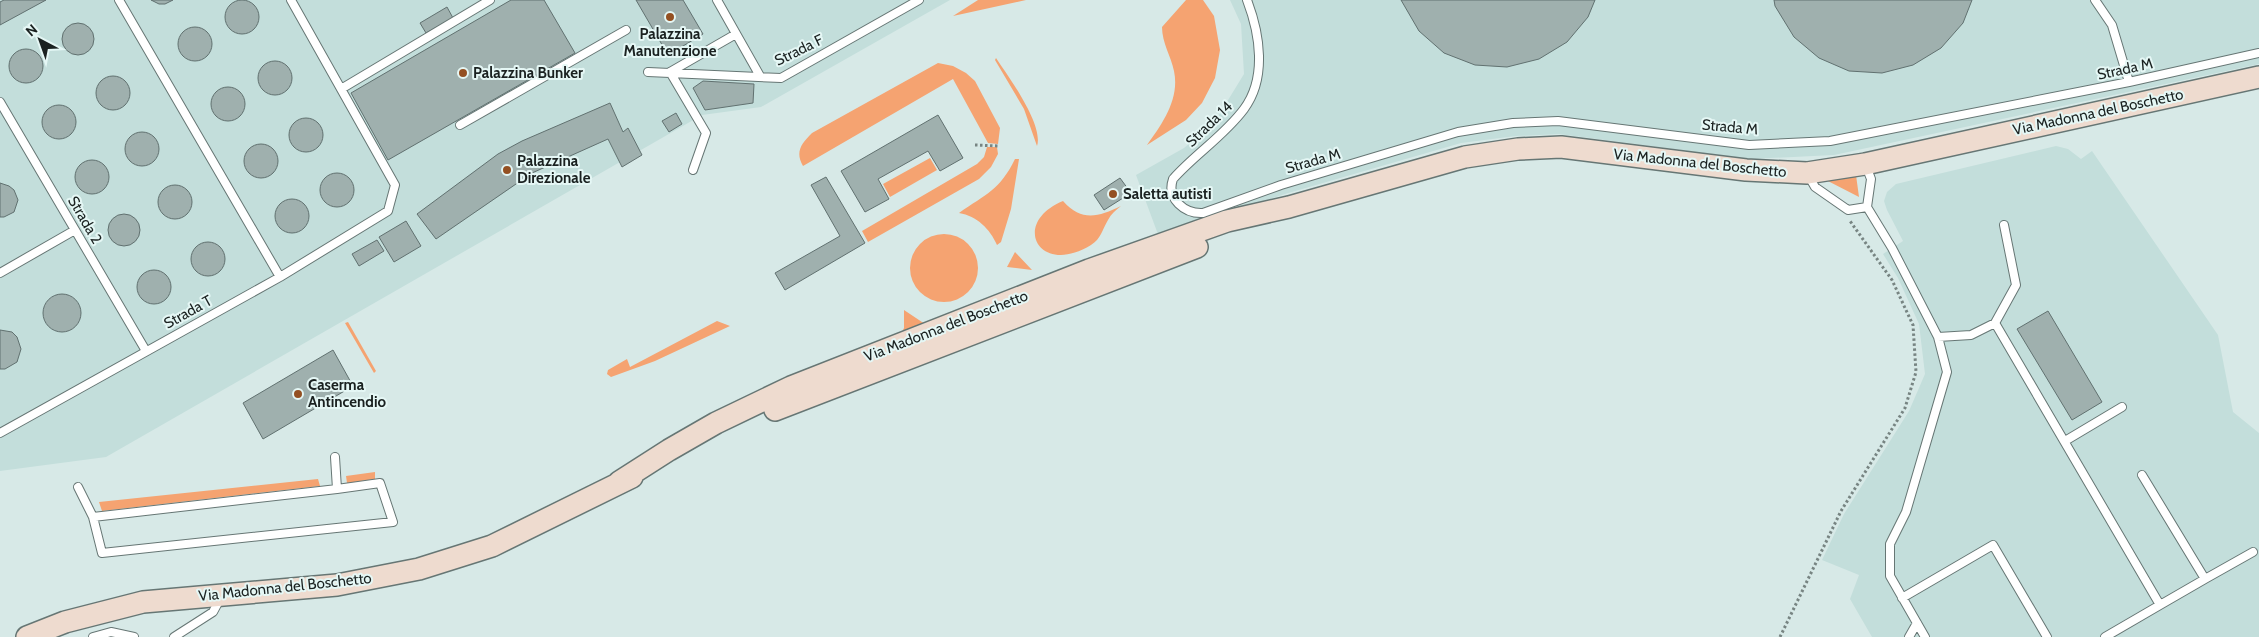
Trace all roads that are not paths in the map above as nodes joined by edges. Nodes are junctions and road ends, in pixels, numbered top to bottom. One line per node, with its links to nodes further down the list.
1 (119, 0): 27 (lane)
2 (291, 0): 16 (lane)
3 (490, 0): 16 (lane)
4 (717, 0): 9 (lane)
5 (919, 0): 13 (lane, Strada F)
6 (1246, 0): 23 (lane, Strada 14)
7 (2095, 0): 15 (lane)
8 (626, 30): 18 (lane)
9 (736, 34): 12 (lane); 13 (lane)
10 (2259, 53): 15 (lane, Strada M)
11 (648, 72): 12 (lane, Strada F)
12 (670, 72): 13 (lane, Strada F); 20 (lane)
13 (760, 76)
14 (2259, 77): 19 (main road, Via Madonna del Boschetto)
15 (2129, 82): 23 (lane, Strada M)
16 (340, 88): 27 (lane, Strada T)
17 (0, 102): 25 (lane, Strada 2)
18 (460, 125)
19 (1865, 164): 21 (main road, Via Madonna del Boschetto); 22 (lane)
20 (693, 170)
21 (1807, 173): 22 (lane); 41 (main road, Via Madonna del Boschetto)
22 (1867, 208): 29 (lane)
23 (1203, 213)
24 (2004, 225): 28 (lane)
25 (75, 230): 26 (lane); 30 (lane, Strada 2)
26 (0, 273)
27 (280, 277): 30 (lane, Strada T)
28 (1995, 323): 29 (lane); 33 (lane)
29 (1938, 337): 42 (lane)
30 (146, 351): 32 (lane, Strada T)
31 (2122, 407): 33 (lane)
32 (0, 432)
33 (2064, 441): 43 (lane)
34 (335, 457): 37 (lane)
35 (2142, 475): 40 (lane)
36 (78, 487): 38 (lane)
37 (337, 489): 38 (lane); 38 (lane)
38 (93, 517)
39 (2253, 552): 40 (lane)
40 (2205, 580): 43 (lane)
41 (222, 594): 45 (main road, Via Madonna del Boschetto); 48 (lane)
42 (1902, 598): 44 (lane); 51 (lane)
43 (2160, 605): 52 (lane)
44 (1917, 623): 49 (lane); 50 (lane)
45 (27, 637)
46 (93, 637): 47 (lane)
47 (134, 637)
48 (174, 637)
49 (1909, 637)
50 (1925, 637)
51 (2048, 637)
52 (2105, 637)

